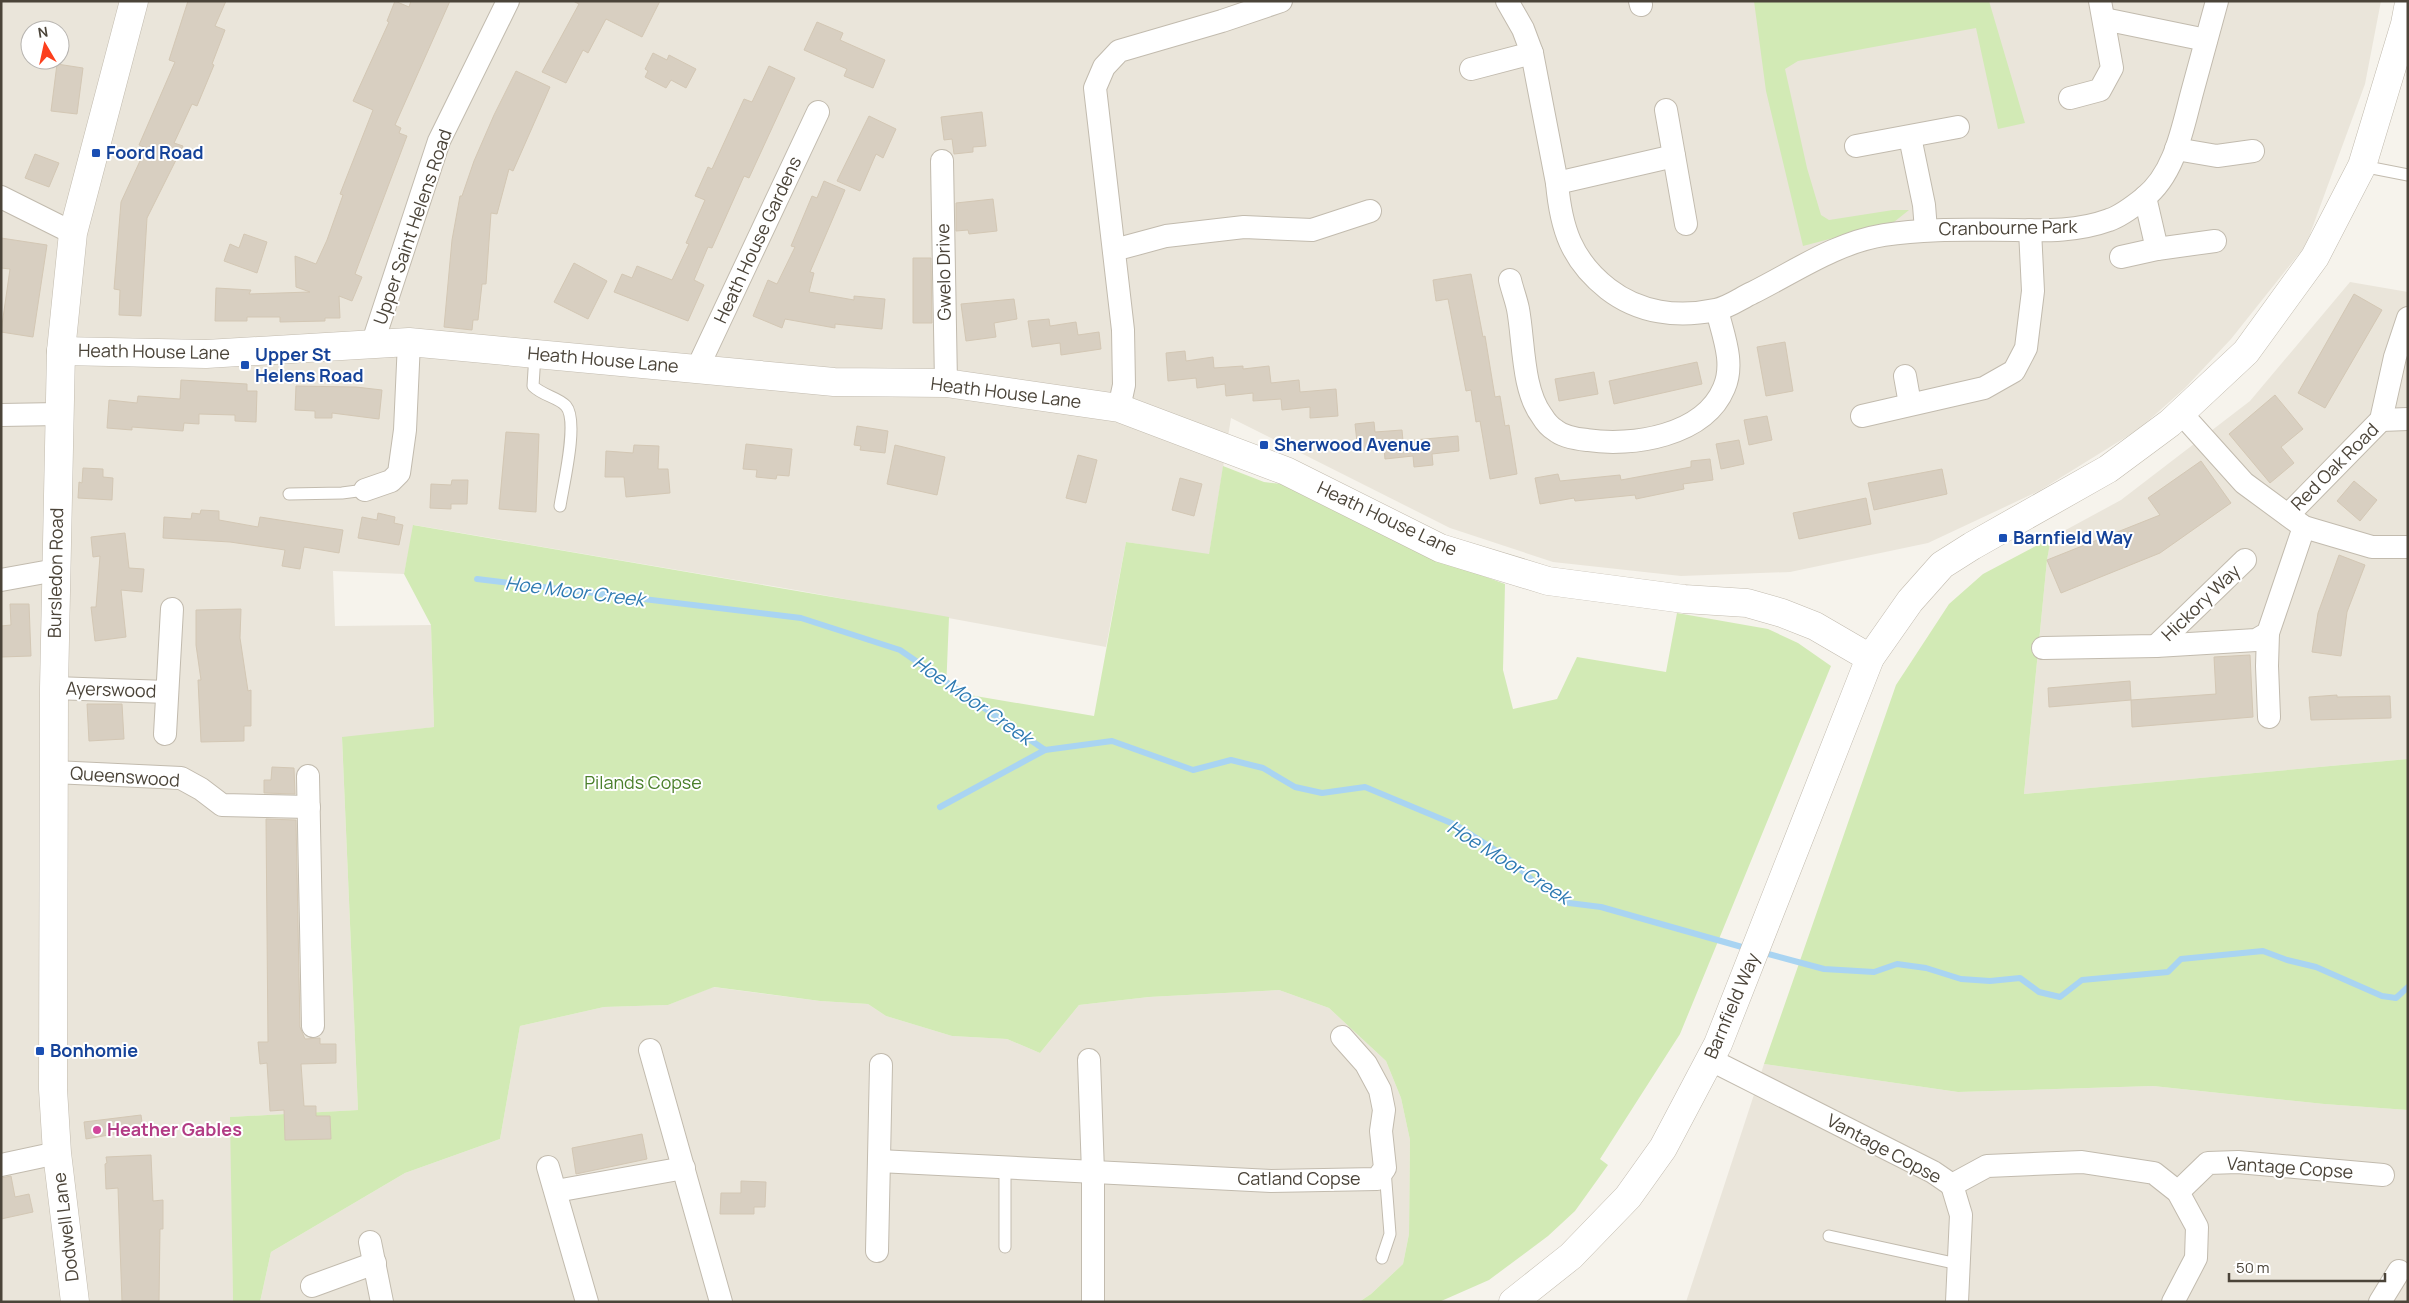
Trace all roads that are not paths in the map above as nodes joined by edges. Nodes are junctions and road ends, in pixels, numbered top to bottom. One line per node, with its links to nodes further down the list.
1 (134, 1): 30 (street, Bursledon Road)
2 (508, 1): 39 (street, Upper Saint Helens Road)
3 (1281, 1): 33 (street)
4 (1508, 1): 9 (street, Cranbourne Park)
5 (2217, 1): 8 (street, Cranbourne Park)
6 (2408, 8): 21 (street)
7 (2102, 10): 8 (street); 11 (street)
8 (2206, 40): 17 (street, Cranbourne Park)
9 (1532, 53): 10 (street); 23 (street, Cranbourne Park)
10 (1471, 69)
11 (2070, 98)
12 (1666, 110): 19 (street)
13 (818, 112): 42 (street, Heath House Gardens)
14 (1958, 127): 15 (street)
15 (1910, 137): 16 (street); 28 (street, Cranbourne Park)
16 (1856, 146)
17 (2176, 149): 18 (street); 25 (street, Cranbourne Park)
18 (2253, 152)
19 (1674, 156): 23 (street); 27 (street)
20 (942, 161): 44 (street, Gwelo Drive)
21 (2362, 166): 22 (lane); 47 (street)
22 (2408, 175)
23 (1557, 183): 36 (street, Cranbourne Park)
24 (1, 197): 30 (street)
25 (2145, 198): 29 (street, Cranbourne Park); 32 (street)
26 (1370, 211): 33 (street)
27 (1686, 224)
28 (1926, 230): 29 (street, Cranbourne Park); 36 (street, Cranbourne Park)
29 (2030, 230): 45 (street)
30 (73, 233): 40 (street, Bursledon Road)
31 (2215, 241): 32 (street)
32 (2157, 249): 34 (street)
33 (1114, 250): 46 (street)
34 (2121, 257)
35 (1510, 280): 36 (street)
36 (1717, 310)
37 (2408, 318): 52 (street, Red Oak Road)
38 (409, 342): 39 (street, Heath House Lane); 41 (street, Heath House Lane); 53 (street)
39 (372, 345): 40 (street, Heath House Lane)
40 (61, 351): 48 (street, Bursledon Road)
41 (535, 354): 42 (street, Heath House Lane); 55 (lane)
42 (698, 369): 44 (street, Heath House Lane)
43 (1905, 376): 45 (street)
44 (946, 383): 46 (street, Heath House Lane)
45 (1910, 404): 50 (street)
46 (1119, 408): 65 (street, Heath House Lane)
47 (2181, 413): 56 (street); 65 (street)
48 (59, 414): 49 (street); 59 (street, Bursledon Road)
49 (1, 415)
50 (1862, 416)
51 (2408, 419): 52 (street, Red Oak Road)
52 (2381, 420): 56 (street, Red Oak Road)
53 (364, 490): 54 (lane)
54 (289, 494)
55 (560, 506)
56 (2296, 521): 57 (street); 62 (street)
57 (2408, 547)
58 (2245, 560): 63 (street, Hickory Way)
59 (56, 570): 60 (street); 66 (street, Bursledon Road)
60 (1, 580)
61 (172, 609): 67 (street, Ayerswood)
62 (2268, 633): 63 (street, Hickory Way); 68 (street)
63 (2156, 646): 64 (street, Hickory Way)
64 (2043, 648)
65 (1870, 658): 76 (street, Barnfield Way)
66 (54, 688): 67 (street, Ayerswood); 70 (street, Bursledon Road)
67 (167, 692): 69 (street, Ayerswood)
68 (2269, 717)
69 (165, 734)
70 (54, 772): 72 (street, Queenswood); 79 (street, Bursledon Road)
71 (308, 776): 72 (street)
72 (309, 808): 73 (street)
73 (313, 1026)
74 (1342, 1037): 85 (street, Catland Copse)
75 (650, 1050): 83 (street)
76 (1715, 1052): 88 (street, Vantage Copse); 103 (street, Barnfield Way)
77 (1089, 1060): 86 (street)
78 (881, 1065): 80 (street)
79 (57, 1153): 81 (street); 98 (street, Dodwell Lane)
80 (879, 1162): 84 (street, Catland Copse); 93 (street)
81 (1, 1165)
82 (548, 1167): 89 (street)
83 (684, 1168): 89 (street); 101 (street)
84 (1005, 1168): 86 (street, Catland Copse); 92 (lane)
85 (1385, 1168): 86 (street, Catland Copse); 94 (lane)
86 (1093, 1172): 102 (street)
87 (2383, 1175): 90 (street, Vantage Copse)
88 (1952, 1185): 90 (street, Vantage Copse); 95 (street)
89 (556, 1192): 100 (street)
90 (2178, 1192): 105 (street, Vantage Copse)
91 (1829, 1236): 95 (lane)
92 (1005, 1246)
93 (877, 1251)
94 (1382, 1258)
95 (1958, 1264): 104 (street)
96 (2399, 1272): 106 (street)
97 (312, 1286): 99 (street)
98 (74, 1302)
99 (382, 1302)
100 (587, 1302)
101 (721, 1302)
102 (1093, 1302)
103 (1513, 1302)
104 (1956, 1302)
105 (2173, 1302)
106 (2380, 1302)

